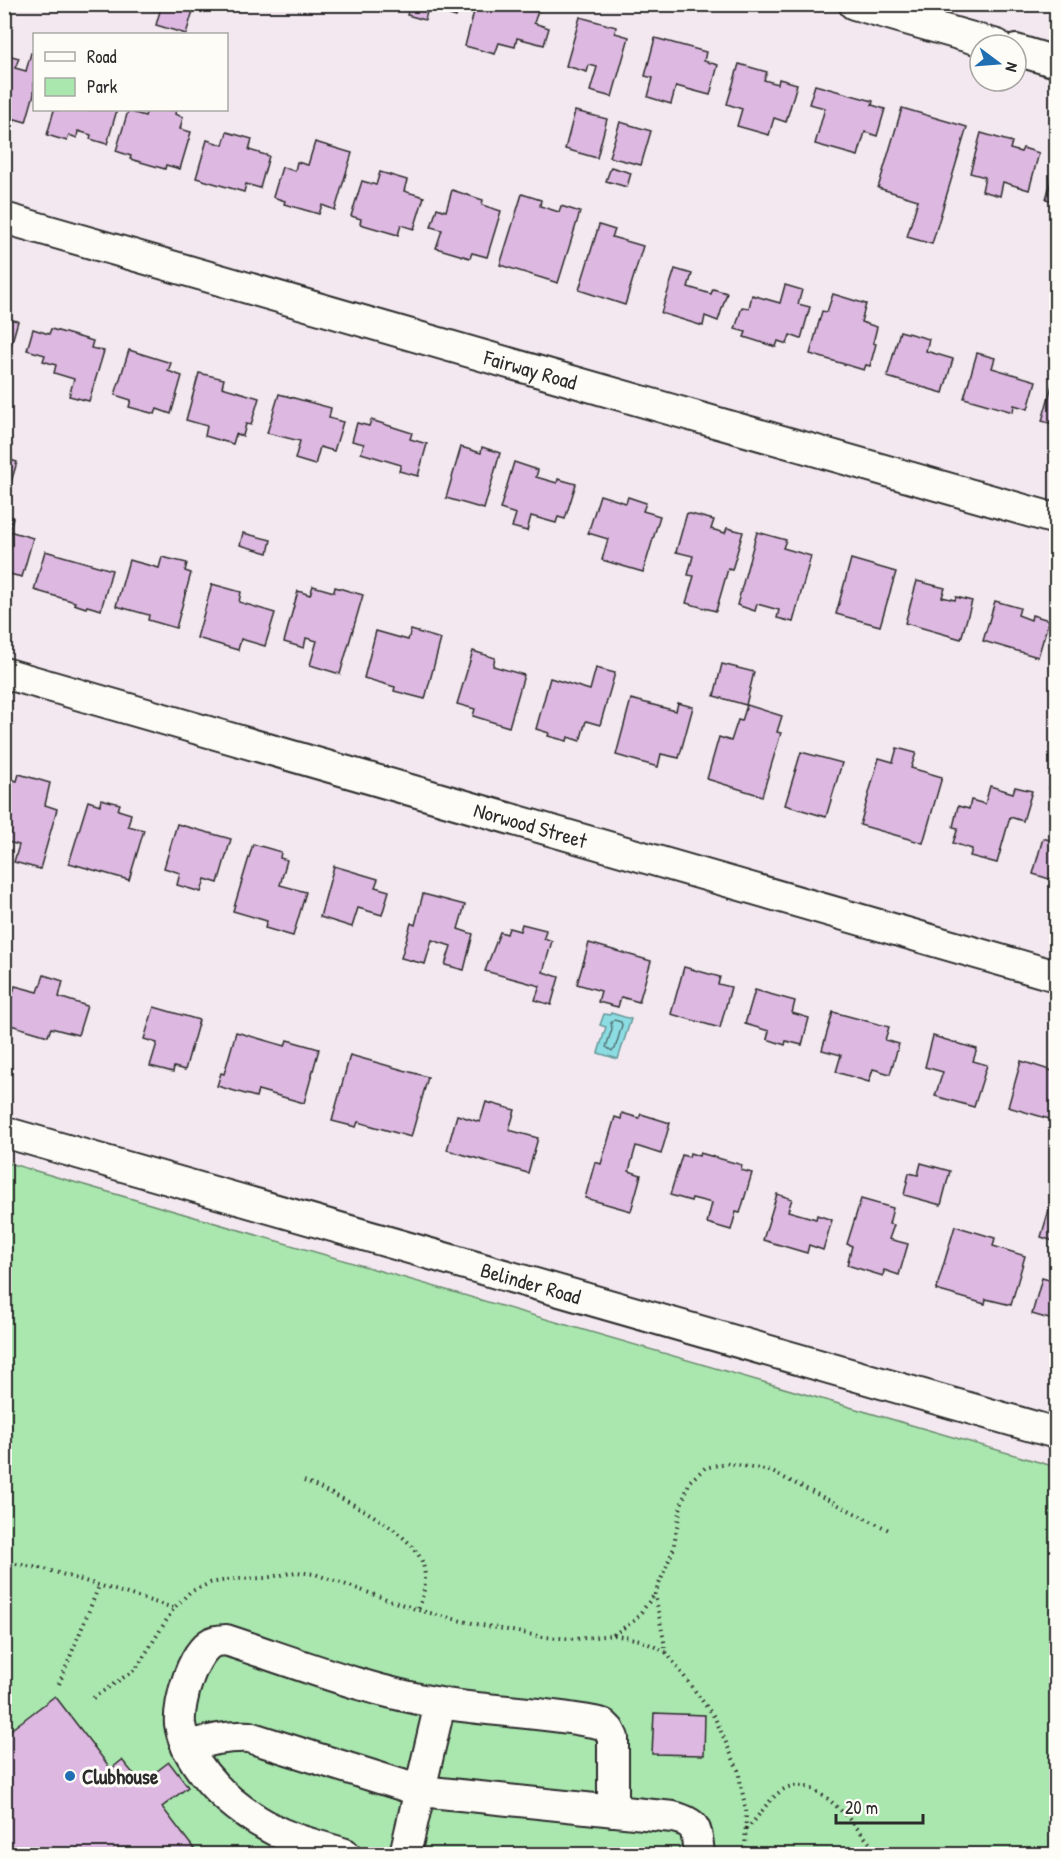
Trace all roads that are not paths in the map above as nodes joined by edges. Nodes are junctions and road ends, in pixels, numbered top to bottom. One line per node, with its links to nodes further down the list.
1 (854, 4): 2 (street)
2 (968, 37)
3 (1028, 54): 4 (street)
4 (1056, 62)
5 (4, 218): 6 (street, Fairway Road)
6 (1056, 519)
7 (4, 674): 8 (street, Norwood Street)
8 (1056, 975)
9 (4, 1132): 10 (street, Belinder Road)
10 (1056, 1433)
11 (440, 1704): 12 (street); 13 (street); 14 (street)
12 (187, 1747): 13 (street); 15 (street)
13 (421, 1791): 14 (street); 16 (street)
14 (614, 1811): 17 (street)
15 (345, 1854)
16 (405, 1854)
17 (699, 1854)

